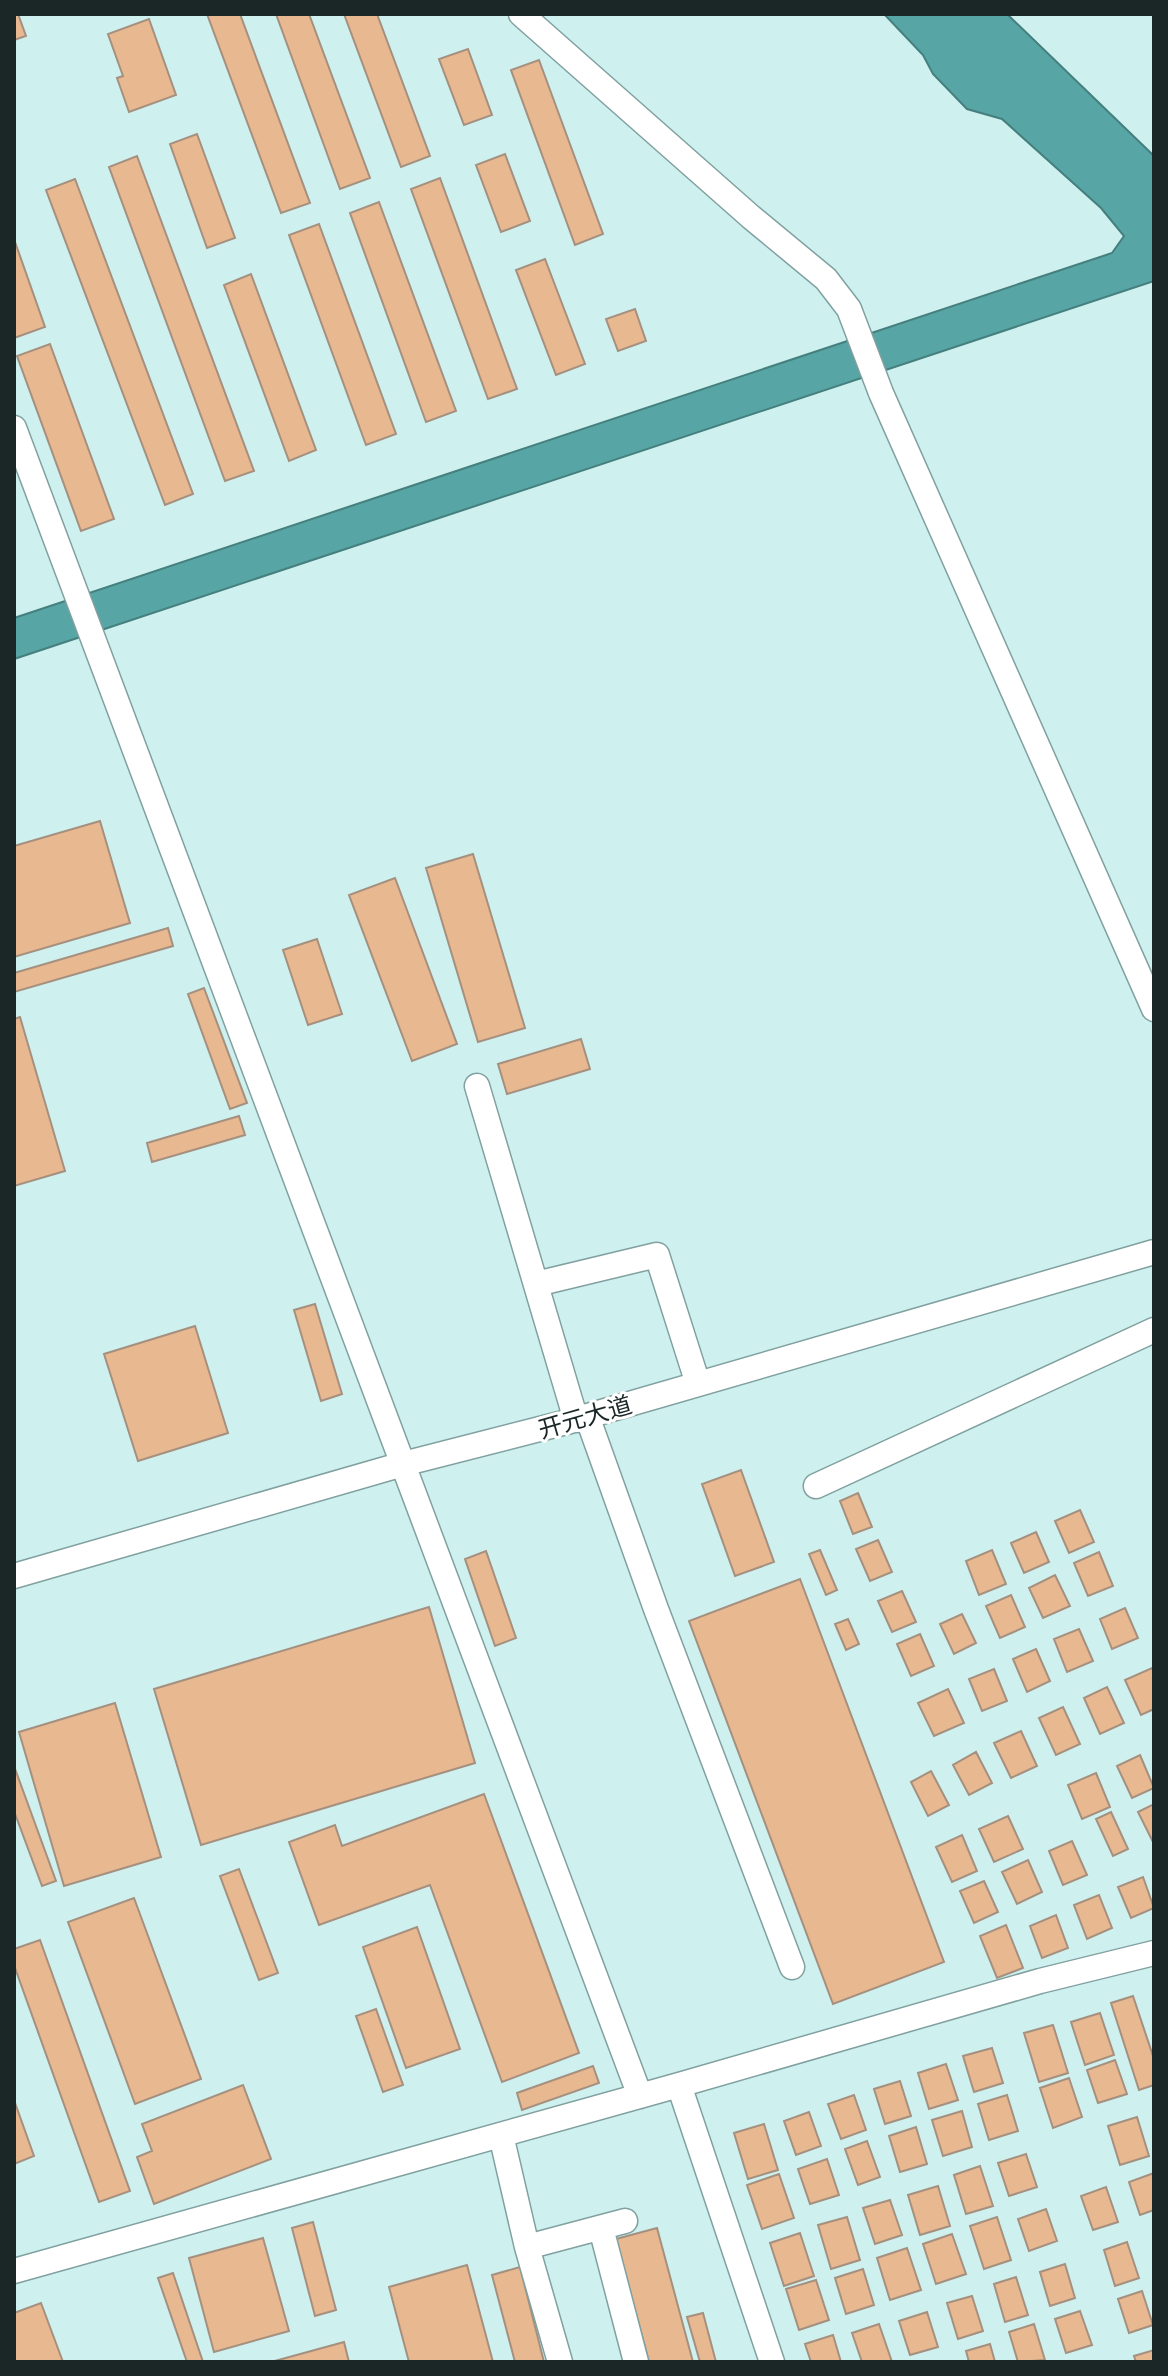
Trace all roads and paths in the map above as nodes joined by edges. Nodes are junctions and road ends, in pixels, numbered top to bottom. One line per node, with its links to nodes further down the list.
1 (521, 14): 3 (street)
2 (14, 428): 10 (street)
3 (1154, 1009)
4 (477, 1086): 6 (street)
5 (1154, 1252): 8 (street, 开元大道)
6 (536, 1284): 8 (street); 9 (street)
7 (1154, 1330): 11 (street)
8 (698, 1384): 9 (street, 开元大道)
9 (581, 1418): 10 (street, 开元大道); 14 (street)
10 (403, 1464): 12 (street, 开元大道); 16 (street)
11 (816, 1486)
12 (14, 1576)
13 (1154, 1953): 15 (street)
14 (792, 1967)
15 (679, 2085): 16 (street); 24 (street)
16 (640, 2096): 17 (street)
17 (501, 2135): 20 (street); 21 (street)
18 (625, 2221): 19 (street)
19 (601, 2228): 20 (street); 23 (street)
20 (527, 2247): 22 (street)
21 (14, 2271)
22 (560, 2362)
23 (636, 2362)
24 (772, 2362)

